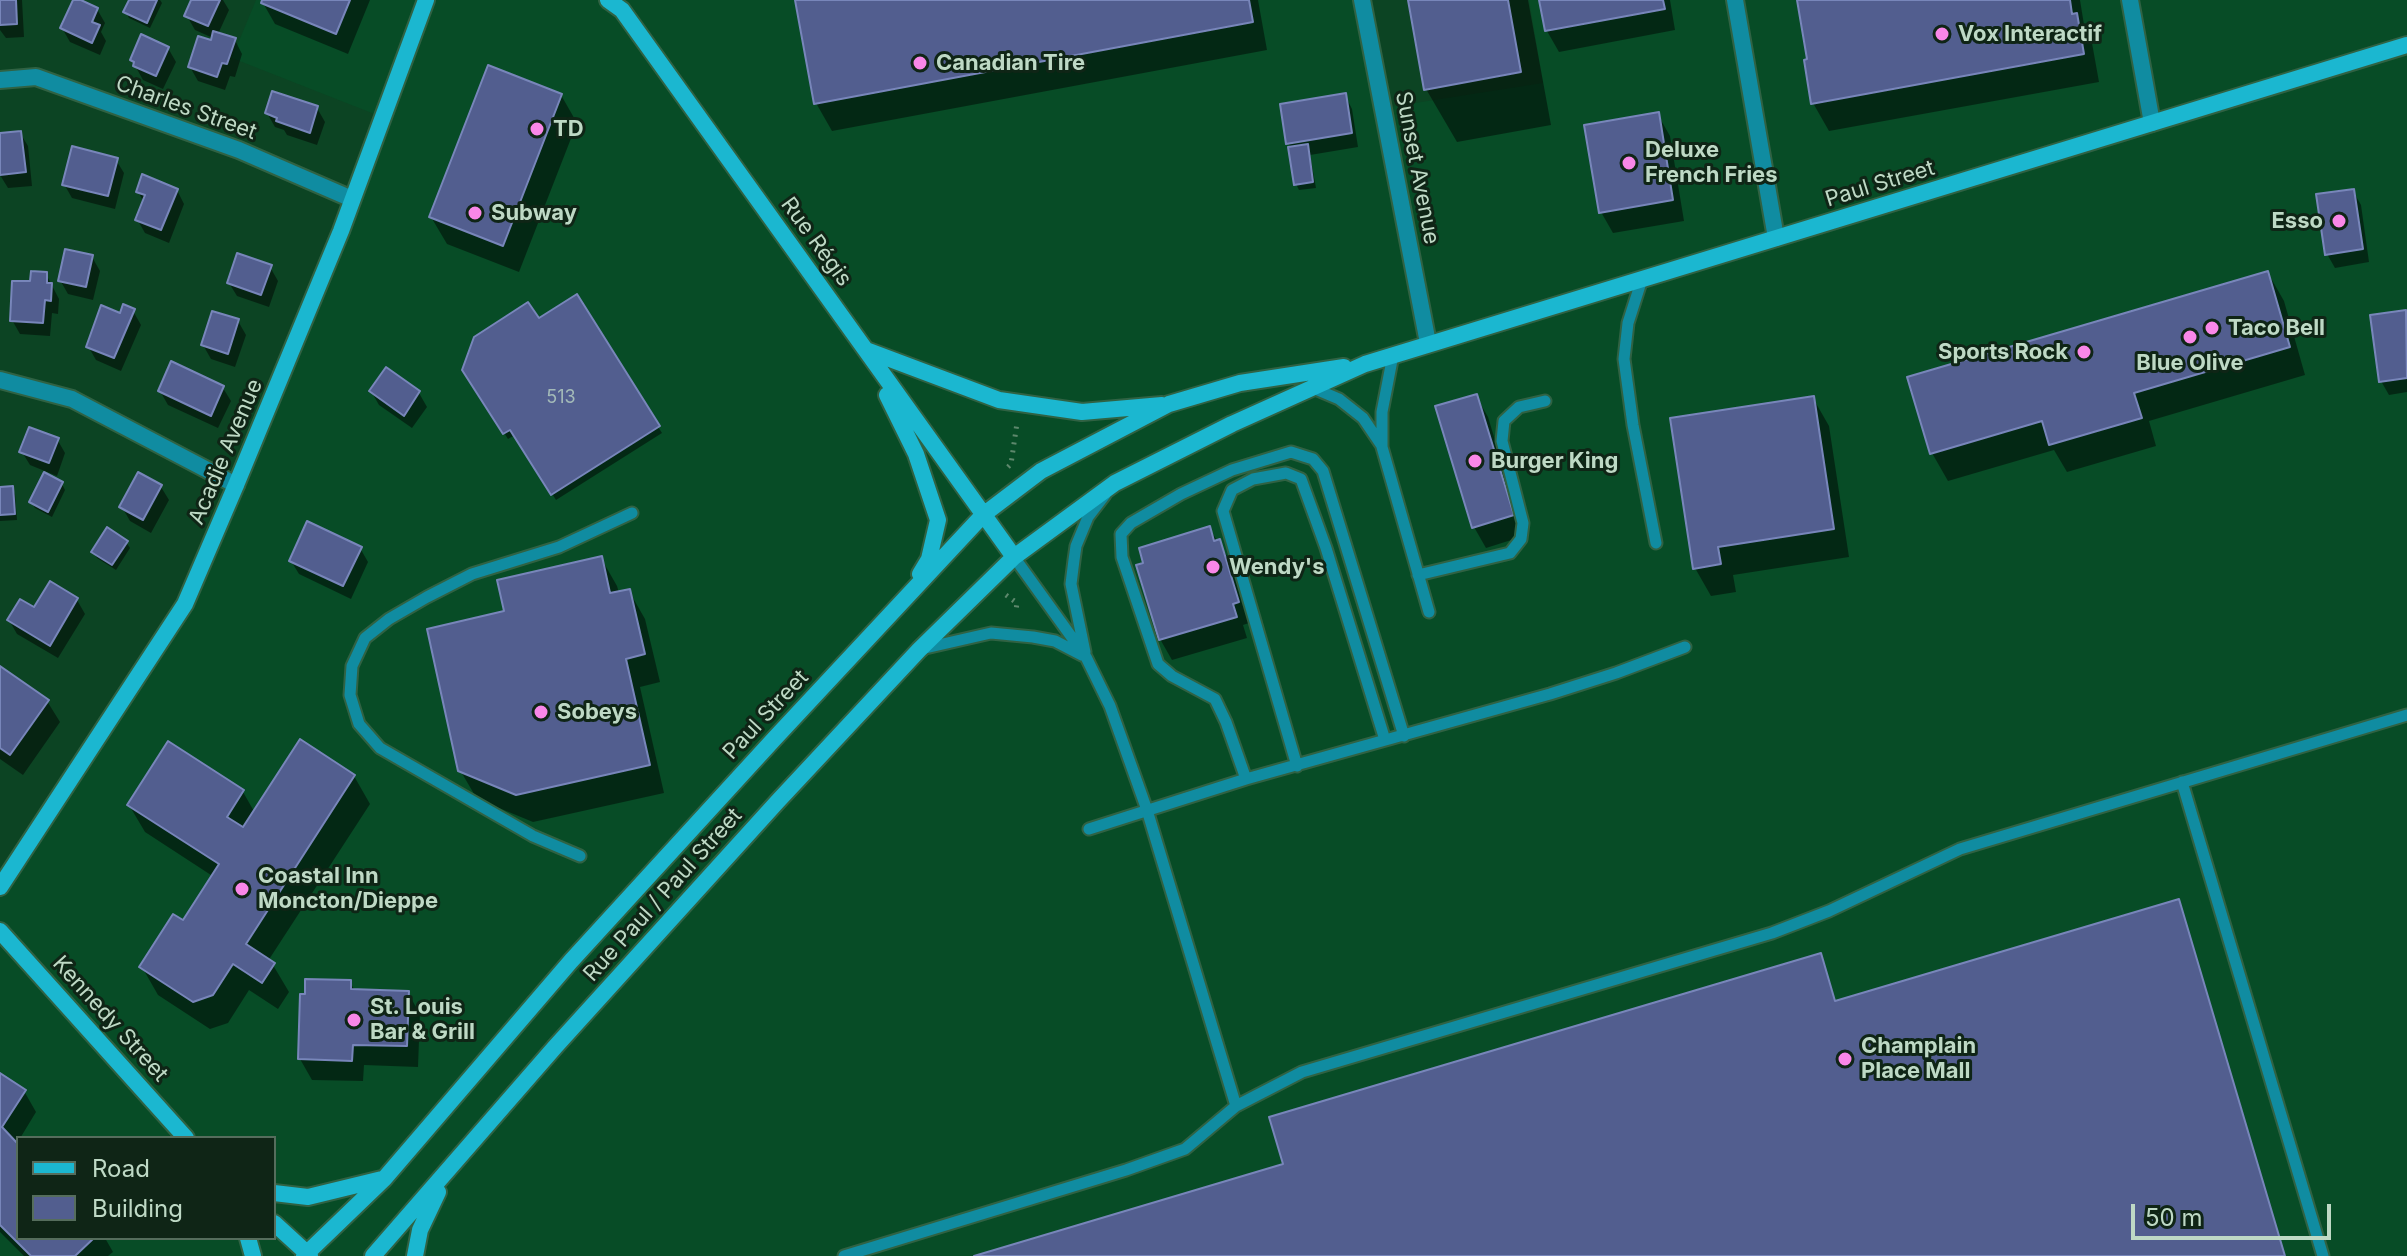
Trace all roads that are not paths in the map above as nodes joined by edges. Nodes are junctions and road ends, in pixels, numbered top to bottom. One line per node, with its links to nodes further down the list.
1 (426, 0): 9 (main road, Acadie Avenue)
2 (1362, 0): 12 (street, Sunset Avenue)
3 (1735, 0): 10 (street)
4 (2130, 0): 8 (street)
5 (615, 3): 13 (main road, Rue Régis)
6 (2407, 45): 8 (main road, Paul Street)
7 (0, 80): 9 (street, Charles Street)
8 (2152, 123): 10 (main road, Paul Street)
9 (352, 199): 22 (main road, Acadie Avenue)
10 (1776, 238): 11 (main road, Paul Street)
11 (1642, 279): 12 (main road, Paul Street); 25 (lane)
12 (1428, 343): 14 (main road, Paul Street)
13 (866, 350): 19 (main road); 24 (main road, Rue Régis); 28 (main road)
14 (1393, 355): 15 (main road, Paul Street); 20 (lane)
15 (1365, 364): 17 (main road, Paul Street); 19 (main road, Paul Street)
16 (0, 380): 22 (street)
17 (1313, 388): 20 (lane); 21 (main road, Paul Street)
18 (1545, 401): 27 (lane)
19 (1169, 404): 24 (main road, Paul Street)
20 (1382, 447): 27 (lane)
21 (1115, 483): 26 (main road, Paul Street); 32 (lane)
22 (236, 485): 42 (main road, Acadie Avenue)
23 (632, 513): 41 (lane)
24 (983, 515): 26 (main road, Rue Régis); 28 (main road, Paul Street)
25 (1656, 543)
26 (1014, 557): 31 (main road, Paul Street); 32 (lane)
27 (1418, 575): 29 (lane)
28 (906, 597): 47 (main road, Paul Street)
29 (1429, 612)
30 (1685, 647): 34 (lane)
31 (919, 650): 32 (lane); 46 (main road, Rue Paul / Paul Street)
32 (1086, 657): 39 (lane)
33 (2407, 715): 38 (lane)
34 (1404, 736): 35 (lane); 37 (lane)
35 (1385, 740): 36 (lane); 36 (lane)
36 (1297, 766): 37 (lane)
37 (1246, 779): 39 (lane)
38 (2182, 782): 44 (lane); 54 (lane)
39 (1147, 810): 40 (lane); 44 (lane)
40 (1089, 829)
41 (580, 856)
42 (0, 887)
43 (0, 931): 45 (main road, Kennedy Street)
44 (1236, 1106): 53 (lane)
45 (184, 1136)
46 (445, 1176): 51 (main road); 52 (main road)
47 (384, 1179): 48 (main road); 50 (main road, Paul Street)
48 (276, 1193)
49 (276, 1225): 50 (main road)
50 (307, 1255)
51 (373, 1256)
52 (415, 1256)
53 (844, 1256)
54 (2323, 1256)

